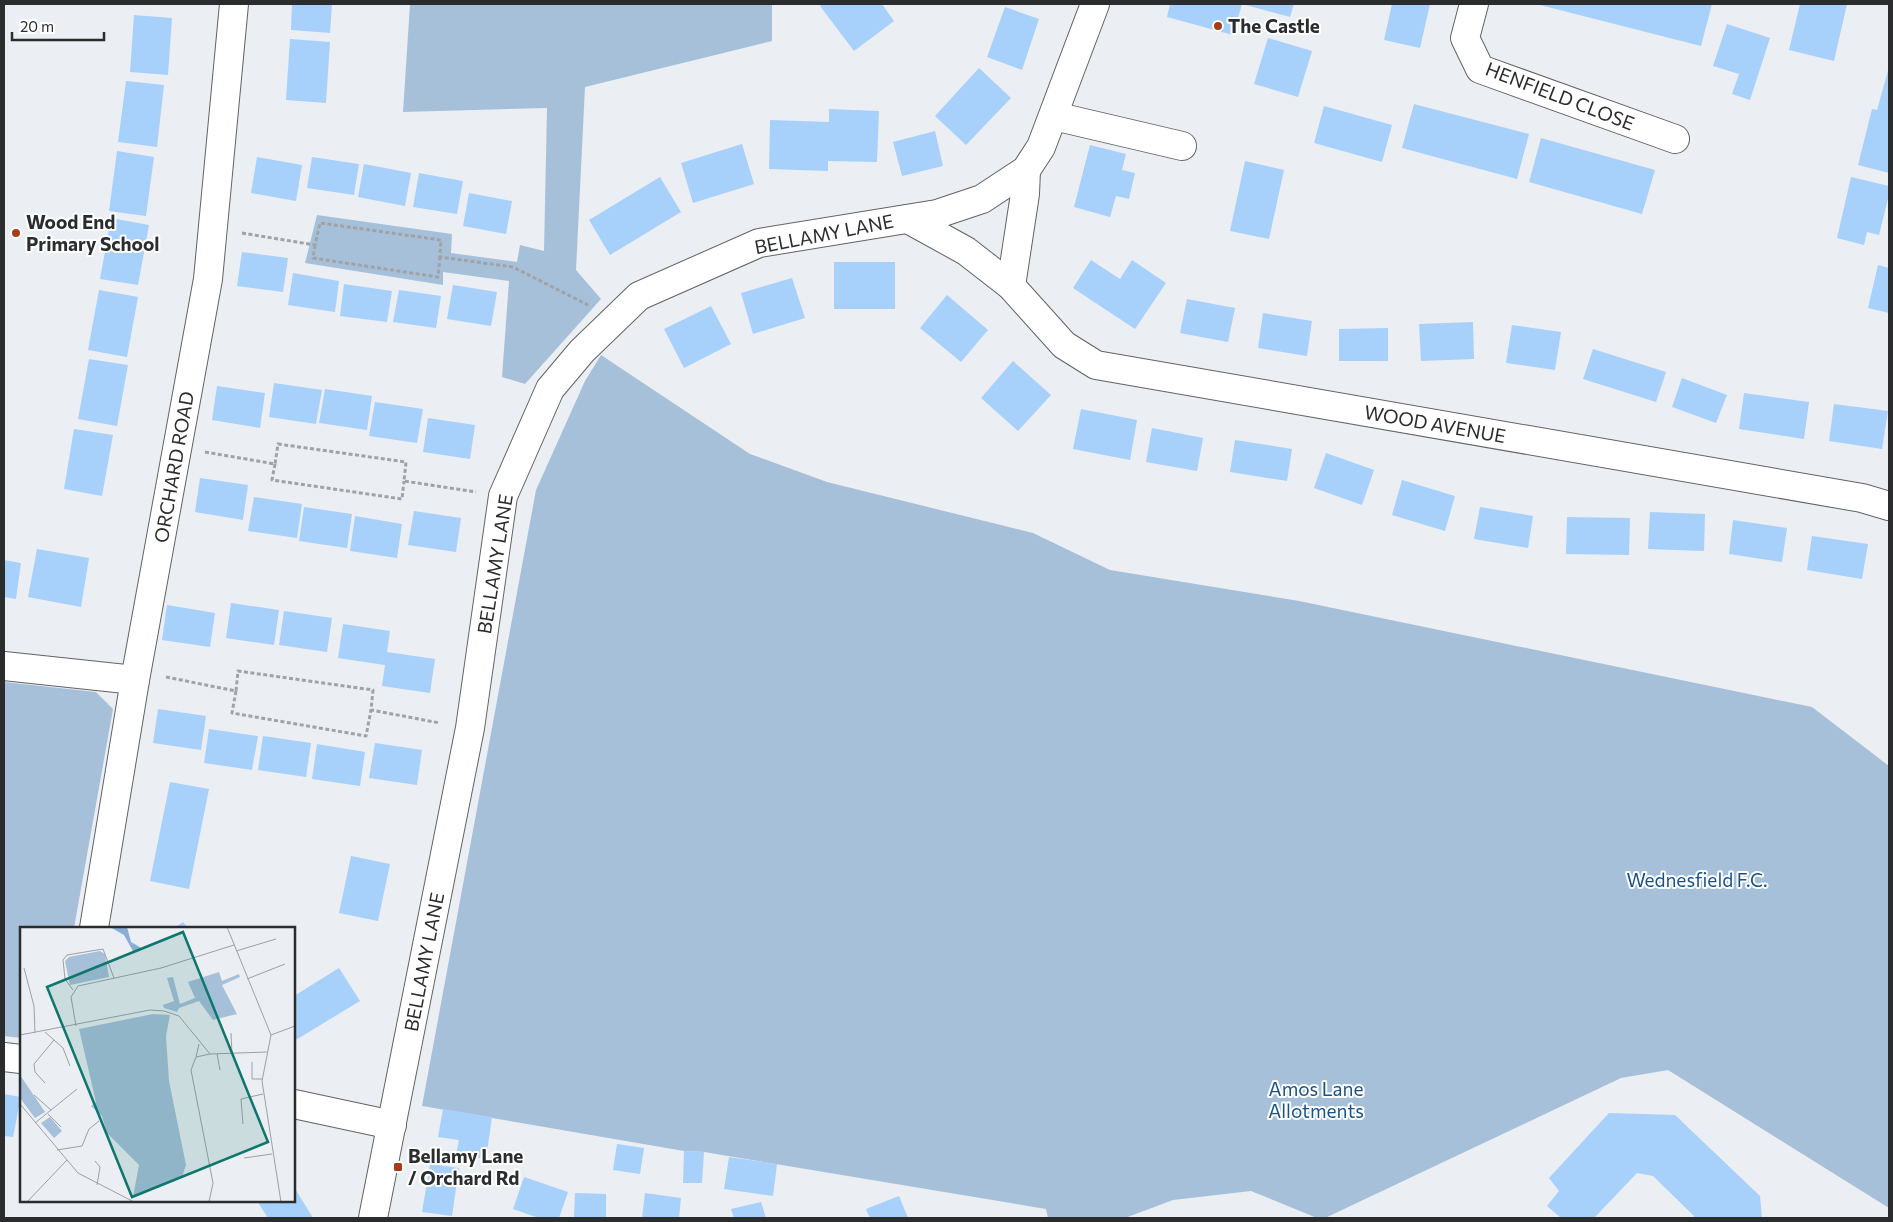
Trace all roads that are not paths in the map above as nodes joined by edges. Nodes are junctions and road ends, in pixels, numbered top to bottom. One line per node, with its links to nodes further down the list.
1 (234, 4): 12 (street, ORCHARD ROAD)
2 (1095, 4): 4 (street, BELLAMY LANE)
3 (1474, 4): 5 (street, HENFIELD CLOSE)
4 (1054, 116): 6 (street); 7 (street, BELLAMY LANE)
5 (1675, 139)
6 (1182, 146)
7 (1026, 170): 8 (street, BELLAMY LANE); 9 (street)
8 (908, 219): 9 (street, WOOD AVENUE); 17 (street, BELLAMY LANE)
9 (1011, 286): 10 (street, WOOD AVENUE)
10 (1889, 506)
11 (4, 666): 12 (street)
12 (136, 676): 13 (street, ORCHARD ROAD)
13 (94, 927)
14 (4, 1057): 15 (street)
15 (20, 1058)
16 (295, 1104): 17 (street)
17 (392, 1125): 18 (street, BELLAMY LANE)
18 (373, 1218)

